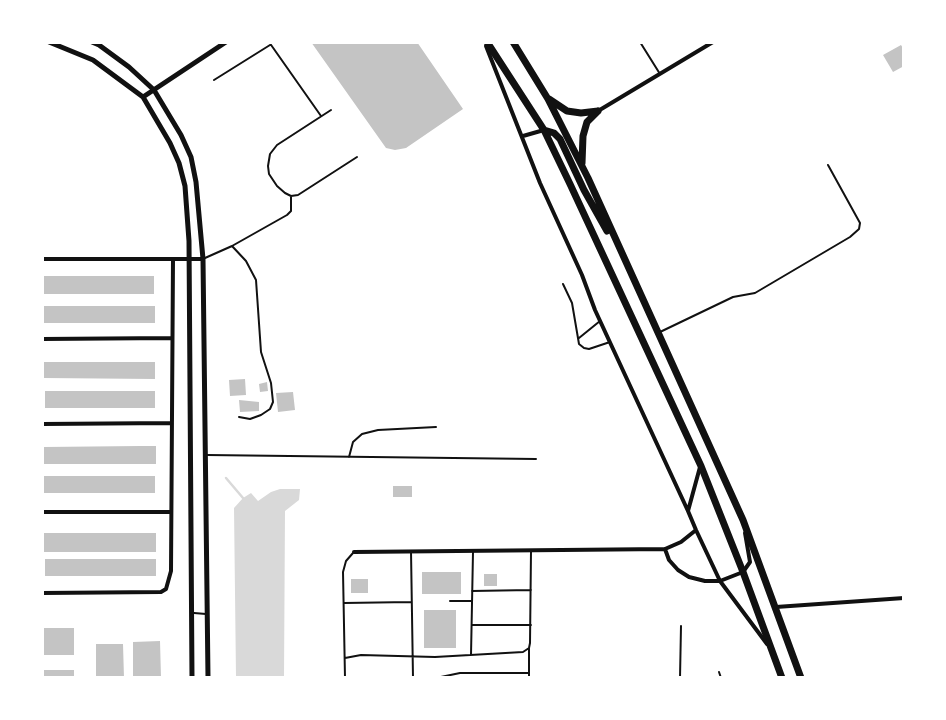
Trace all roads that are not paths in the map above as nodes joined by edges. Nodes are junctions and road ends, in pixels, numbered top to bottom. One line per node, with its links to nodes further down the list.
1 (49, 42): 12 (street)
2 (92, 42): 11 (street)
3 (226, 42): 11 (street)
4 (486, 42): 17 (highway); 18 (street)
5 (513, 42): 13 (highway)
6 (640, 42): 9 (lane)
7 (713, 42): 9 (street)
8 (270, 44): 10 (lane); 16 (lane)
9 (660, 74): 15 (street)
10 (214, 80)
11 (154, 90): 12 (street); 27 (street)
12 (143, 97): 26 (street)
13 (548, 99): 15 (highway); 20 (highway)
14 (331, 110): 16 (lane)
15 (598, 110): 20 (highway)
16 (322, 116): 22 (lane)
17 (544, 130): 18 (street); 28 (highway); 43 (highway)
18 (523, 136): 30 (street)
19 (357, 157): 22 (lane)
20 (582, 165): 28 (highway)
21 (828, 165): 31 (lane)
22 (291, 196): 23 (lane)
23 (232, 246): 27 (lane); 36 (lane)
24 (42, 259): 25 (street)
25 (173, 259): 26 (street); 32 (street)
26 (189, 259): 27 (street); 65 (street)
27 (202, 259): 40 (street)
28 (627, 265): 31 (highway)
29 (563, 284): 33 (lane)
30 (600, 321): 33 (lane); 35 (street)
31 (657, 333): 47 (highway)
32 (172, 338): 34 (street); 37 (street)
33 (579, 338): 35 (lane)
34 (42, 339)
35 (610, 342): 44 (street)
36 (239, 418)
37 (172, 423): 38 (street); 46 (street)
38 (42, 424)
39 (436, 427): 41 (lane)
40 (205, 455): 41 (lane); 66 (street)
41 (349, 457): 42 (lane)
42 (536, 459)
43 (701, 466): 44 (street); 54 (highway)
44 (688, 511): 48 (street)
45 (42, 512): 46 (street)
46 (171, 512): 58 (street)
47 (742, 520): 54 (street); 64 (highway)
48 (696, 530): 49 (street); 55 (street)
49 (665, 549): 51 (street); 55 (street)
50 (473, 550): 51 (street); 52 (street); 57 (lane)
51 (531, 550): 56 (lane)
52 (411, 551): 53 (street); 62 (lane)
53 (354, 552): 63 (lane)
54 (743, 572): 55 (street); 71 (highway)
55 (720, 581): 71 (street)
56 (531, 590): 57 (lane); 68 (lane)
57 (472, 591): 61 (lane)
58 (42, 593)
59 (904, 598): 64 (street)
60 (450, 601): 61 (lane)
61 (472, 601): 67 (lane)
62 (411, 602): 63 (lane); 73 (lane)
63 (344, 603): 74 (lane)
64 (776, 607): 86 (highway)
65 (191, 613): 66 (lane); 77 (street)
66 (207, 614): 78 (street)
67 (472, 625): 68 (lane); 72 (lane)
68 (531, 625): 70 (lane)
69 (680, 626): 83 (lane)
70 (529, 648): 72 (lane); 76 (lane)
71 (772, 652): 85 (highway)
72 (471, 655): 73 (lane)
73 (412, 656): 74 (lane); 80 (lane)
74 (345, 658): 79 (lane)
75 (719, 672): 84 (lane)
76 (529, 673): 81 (lane); 82 (lane)
77 (192, 678)
78 (208, 678)
79 (345, 678)
80 (413, 678)
81 (436, 678)
82 (529, 678)
83 (680, 678)
84 (721, 678)
85 (782, 678)
86 (801, 678)

